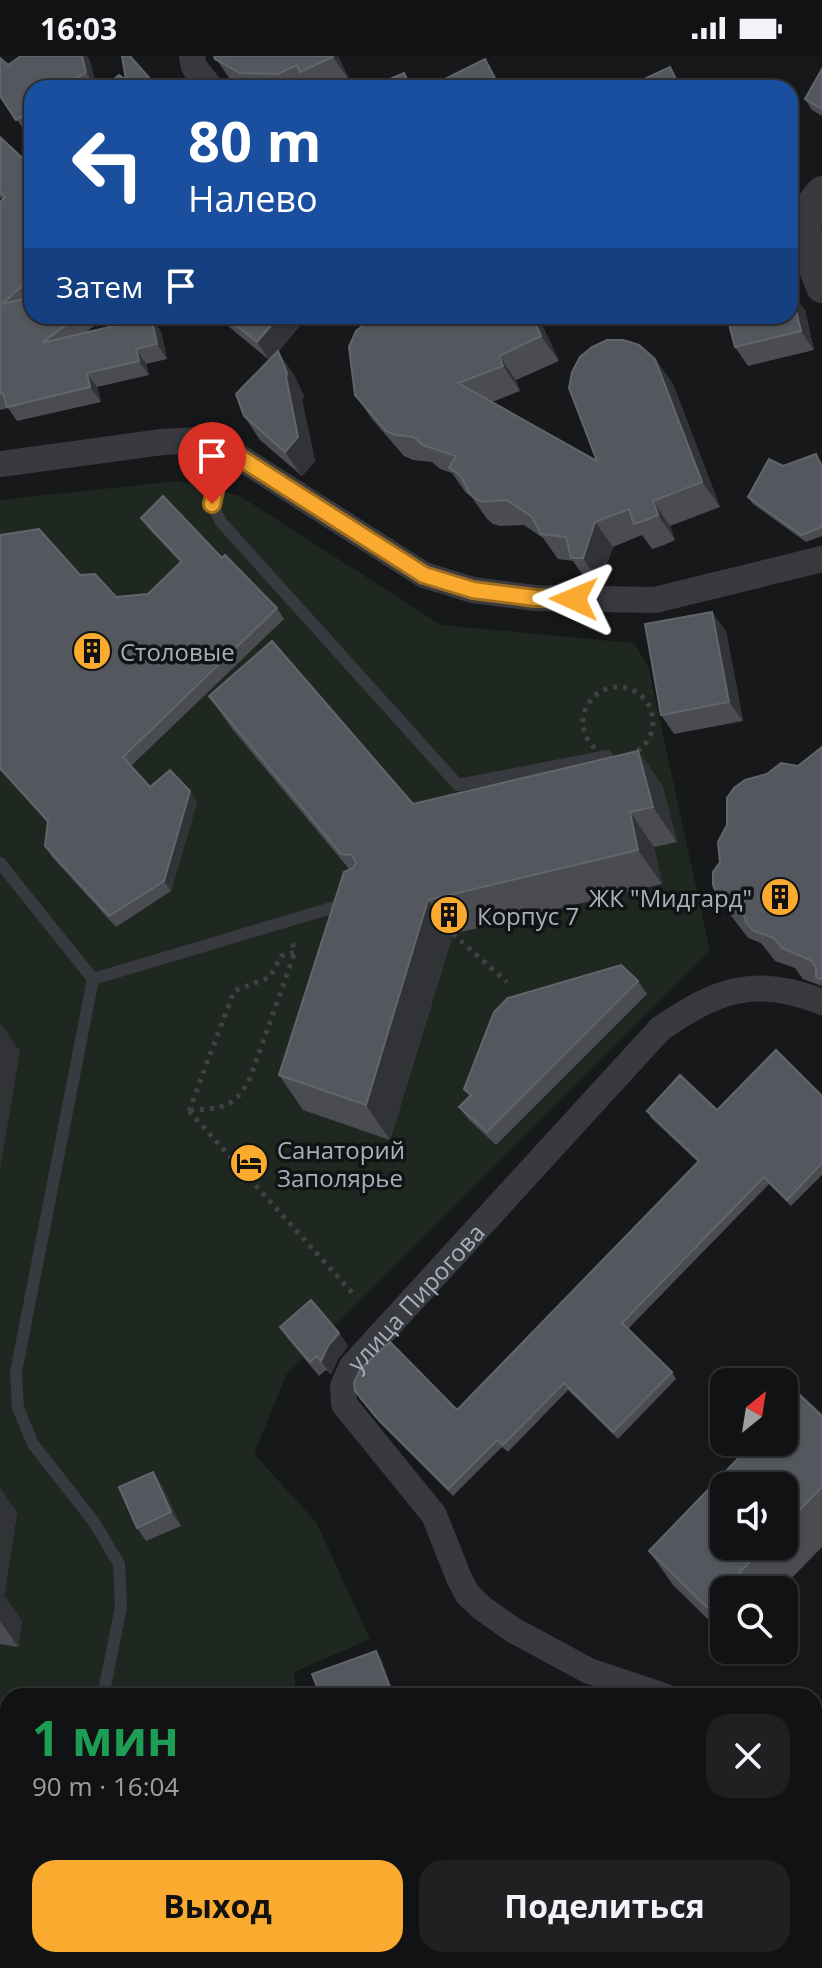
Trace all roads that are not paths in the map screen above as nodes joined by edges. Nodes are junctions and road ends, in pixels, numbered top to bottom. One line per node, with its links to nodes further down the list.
1 (192, 56): 2 (street)
2 (205, 80)
3 (822, 192): 4 (street)
4 (822, 287)
5 (228, 450): 6 (street); 7 (street); 8 (lane)
6 (0, 464)
7 (822, 559)
8 (607, 756)
9 (0, 863): 11 (lane)
10 (359, 900): 11 (lane)
11 (93, 979): 13 (lane)
12 (822, 1002): 14 (street, улица Пирогова)
13 (105, 1688)
14 (640, 1688)

